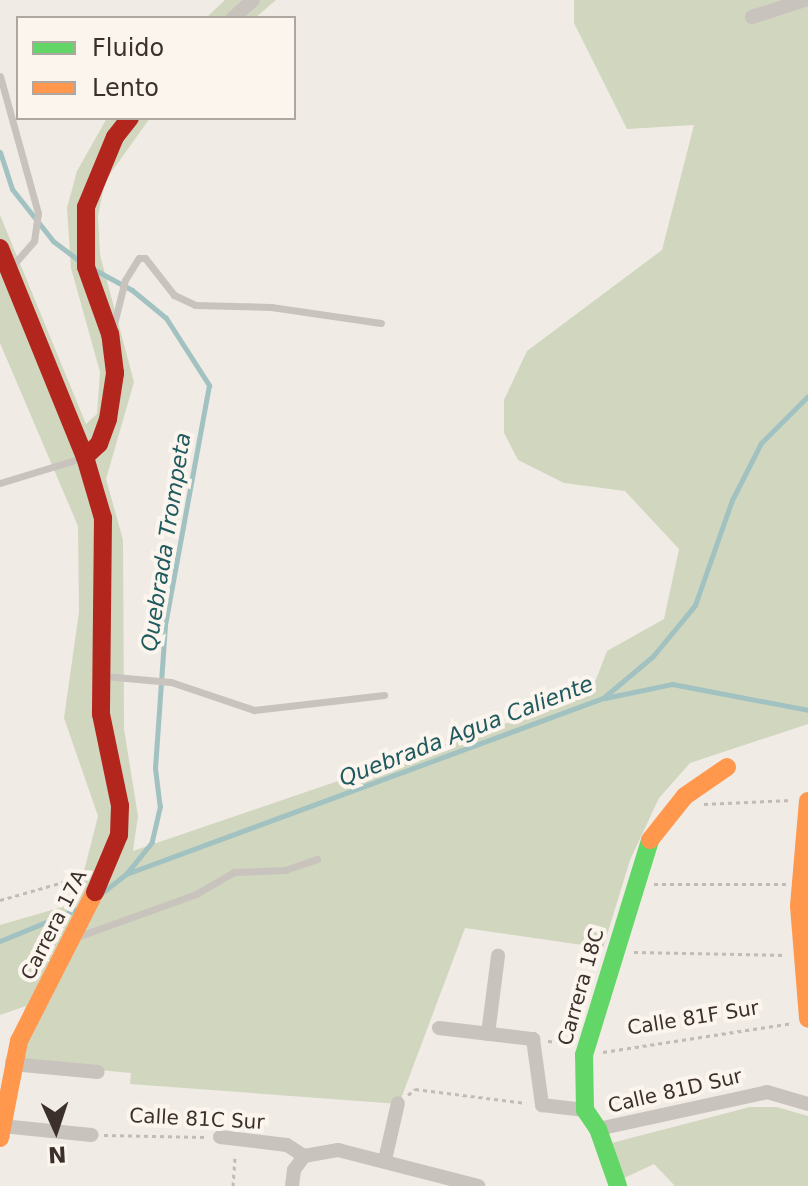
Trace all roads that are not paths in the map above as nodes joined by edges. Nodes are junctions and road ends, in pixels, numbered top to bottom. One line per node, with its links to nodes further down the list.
1 (253, 0): 3 (street)
2 (805, 0): 4 (street)
3 (235, 16)
4 (752, 17)
5 (0, 76): 8 (lane)
6 (128, 120): 10 (street)
7 (0, 248): 8 (street, Carrera 17A)
8 (9, 268): 11 (street, Carrera 17A)
9 (381, 323): 10 (lane)
10 (110, 334): 11 (street)
11 (85, 457): 12 (lane); 13 (street, Carrera 17A)
12 (0, 483)
13 (102, 676): 14 (lane); 19 (street, Carrera 17A)
14 (384, 695)
15 (727, 767): 28 (street, Carrera 18C)
16 (801, 800): 18 (street)
17 (317, 859): 19 (lane)
18 (804, 905): 21 (street)
19 (71, 939): 24 (street, Carrera 17A)
20 (498, 956): 23 (street)
21 (808, 1020)
22 (439, 1028): 23 (street)
23 (488, 1034): 28 (street)
24 (12, 1064): 25 (street); 30 (street, Carrera 17A)
25 (98, 1072)
26 (398, 1103): 34 (street)
27 (808, 1104): 29 (street, Calle 81D Sur)
28 (585, 1110): 29 (street)
29 (598, 1129): 37 (street)
30 (1, 1132): 31 (street)
31 (92, 1135)
32 (228, 1138): 33 (street, Calle 81C Sur)
33 (304, 1156): 34 (street, Calle 81C Sur); 35 (street)
34 (385, 1160): 36 (street, Calle 81C Sur)
35 (292, 1186)
36 (478, 1186)
37 (618, 1186)

